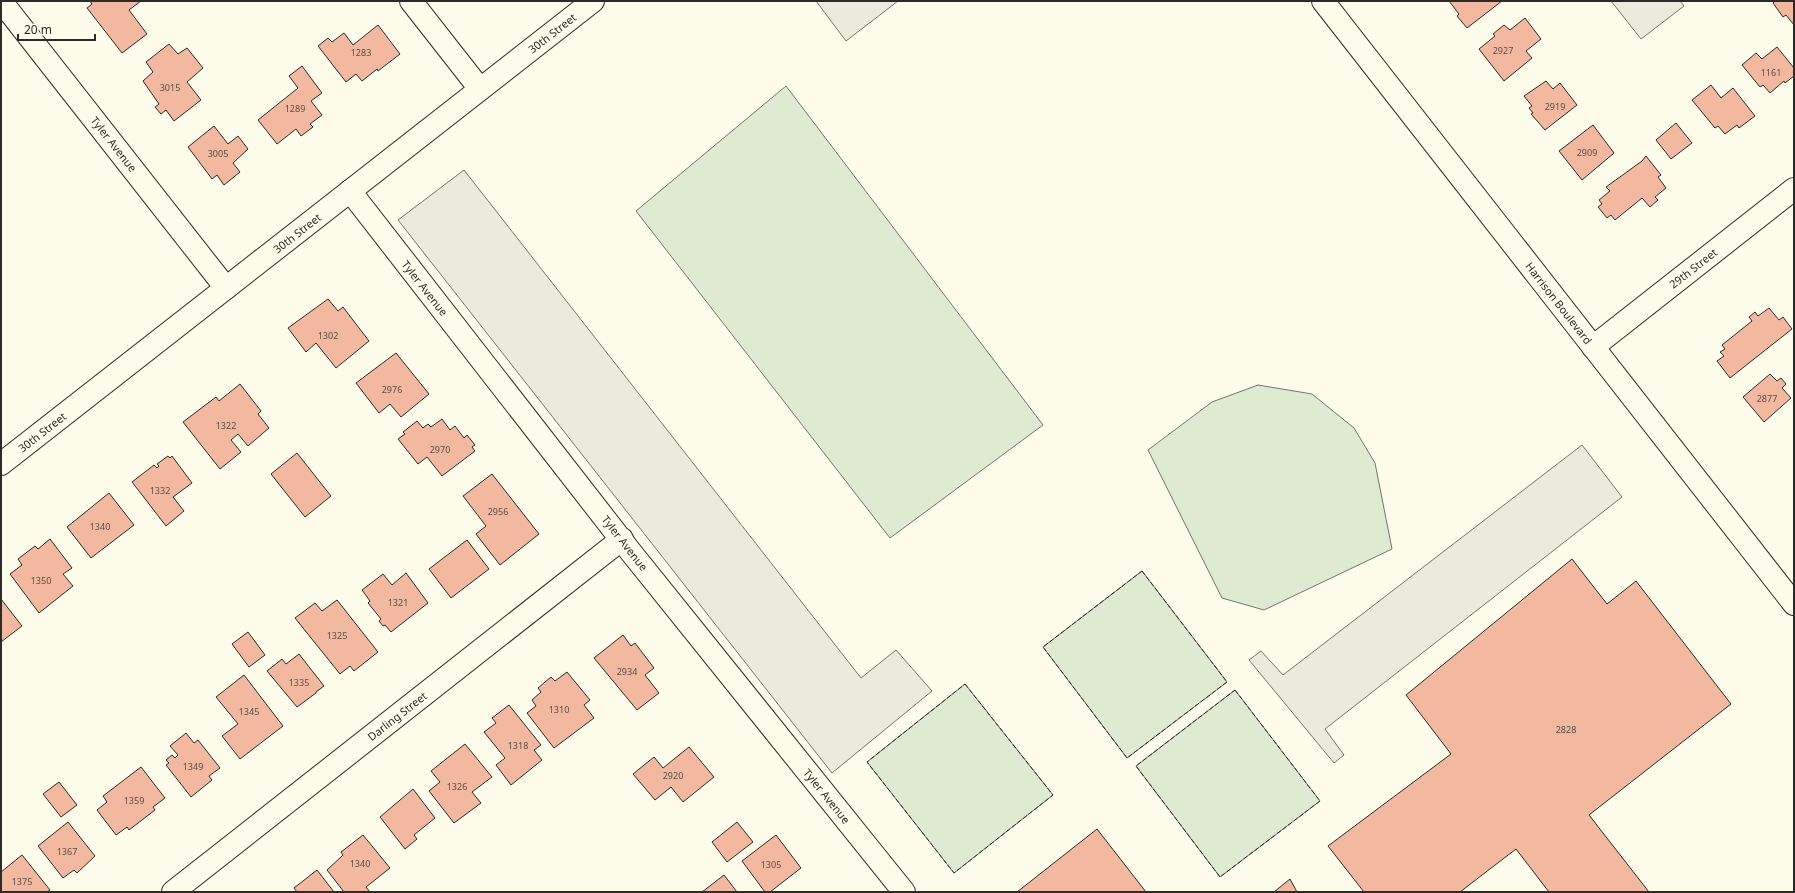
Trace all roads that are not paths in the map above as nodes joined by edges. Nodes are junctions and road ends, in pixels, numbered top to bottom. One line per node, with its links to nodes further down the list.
1 (1, 1): 8 (street, Tyler Avenue)
2 (411, 1): 5 (street)
3 (593, 1): 5 (street, 30th Street)
4 (1323, 1): 9 (street, Harrison Boulevard)
5 (480, 90): 7 (street, 30th Street)
6 (1794, 189): 9 (street, 29th Street)
7 (350, 191): 8 (street, 30th Street); 11 (street, Tyler Avenue)
8 (226, 288): 10 (street, 30th Street)
9 (1593, 347): 12 (street, Harrison Boulevard)
10 (1, 464)
11 (622, 540): 13 (street, Tyler Avenue); 14 (street, Darling Street)
12 (1794, 604)
13 (898, 890)
14 (173, 892)

